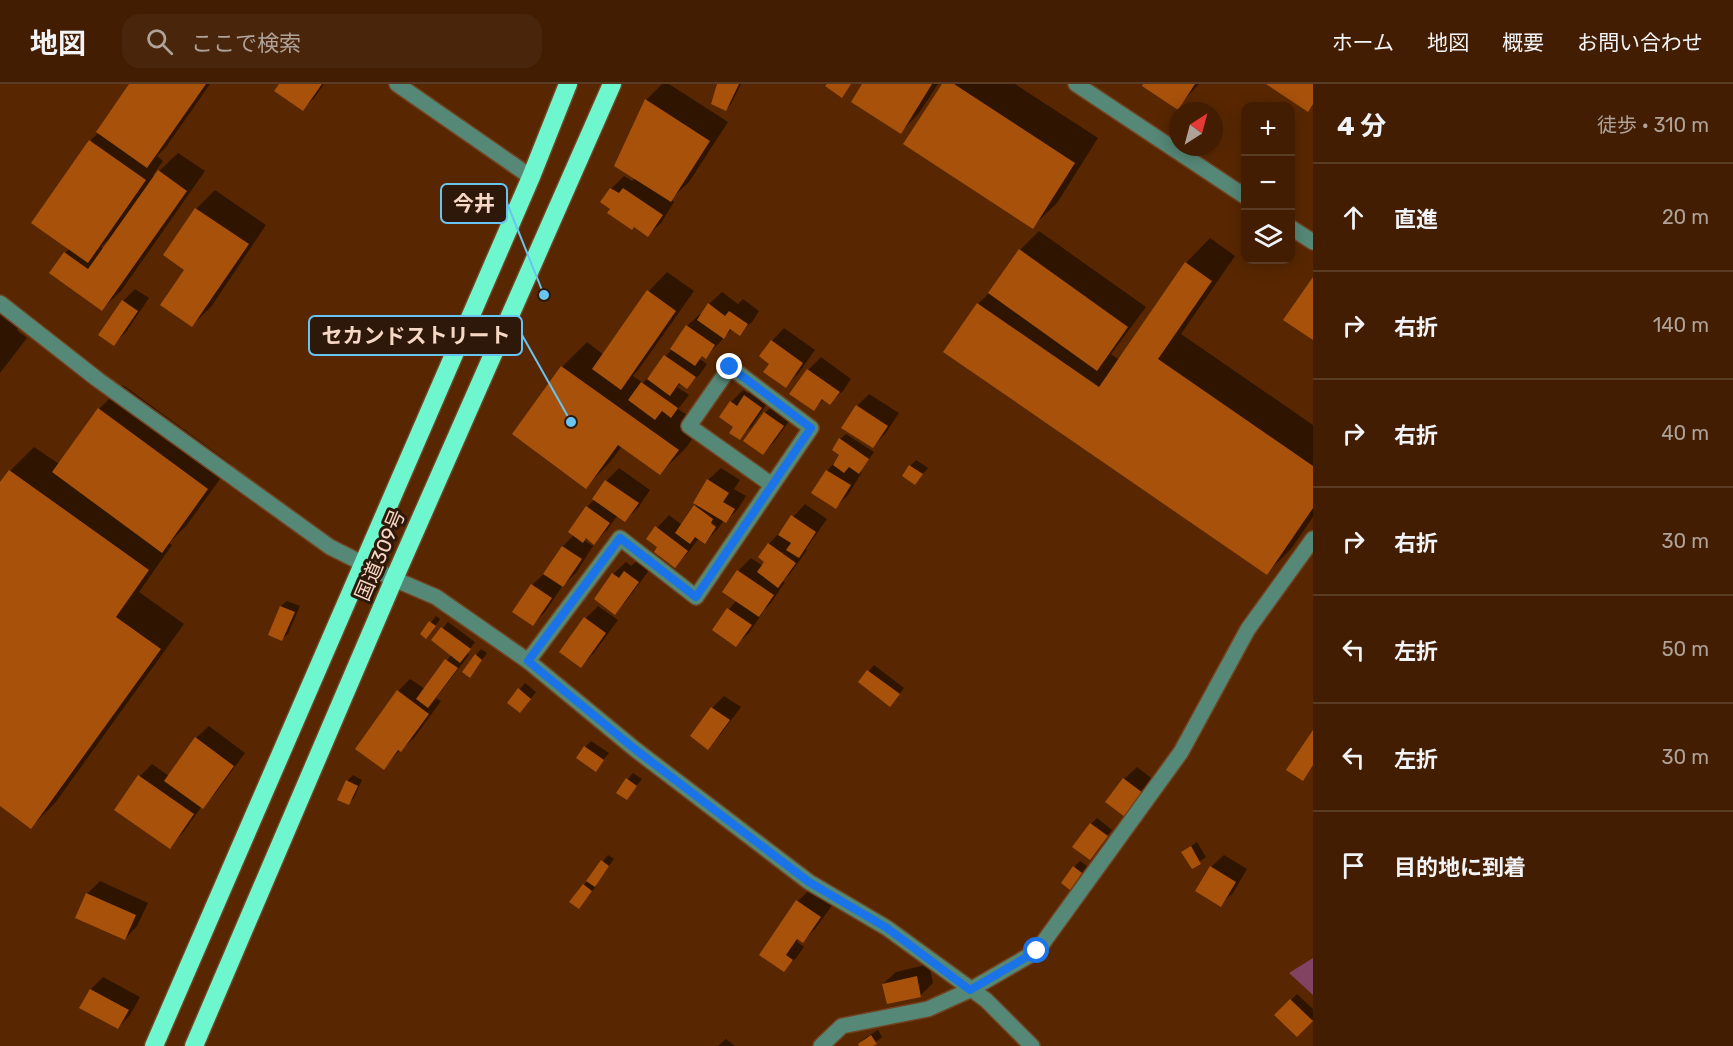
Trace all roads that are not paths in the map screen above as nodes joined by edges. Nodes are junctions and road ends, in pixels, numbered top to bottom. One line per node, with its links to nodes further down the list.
1 (397, 84): 5 (street)
2 (568, 84): 5 (highway, 国道309号)
3 (612, 84): 13 (highway, 国道309号)
4 (1076, 84): 6 (street)
5 (531, 177): 12 (highway, 国道309号)
6 (1241, 194)
7 (1295, 230): 8 (street)
8 (1313, 242)
9 (0, 303): 12 (street)
10 (772, 485): 10 (street); 14 (street)
11 (1313, 539): 15 (street)
12 (363, 563): 13 (street); 16 (highway, 国道309号)
13 (394, 579): 14 (street); 17 (highway, 国道309号)
14 (528, 661): 15 (street)
15 (970, 990): 18 (street); 19 (street)
16 (154, 1046)
17 (194, 1046)
18 (821, 1046)
19 (1032, 1046)

